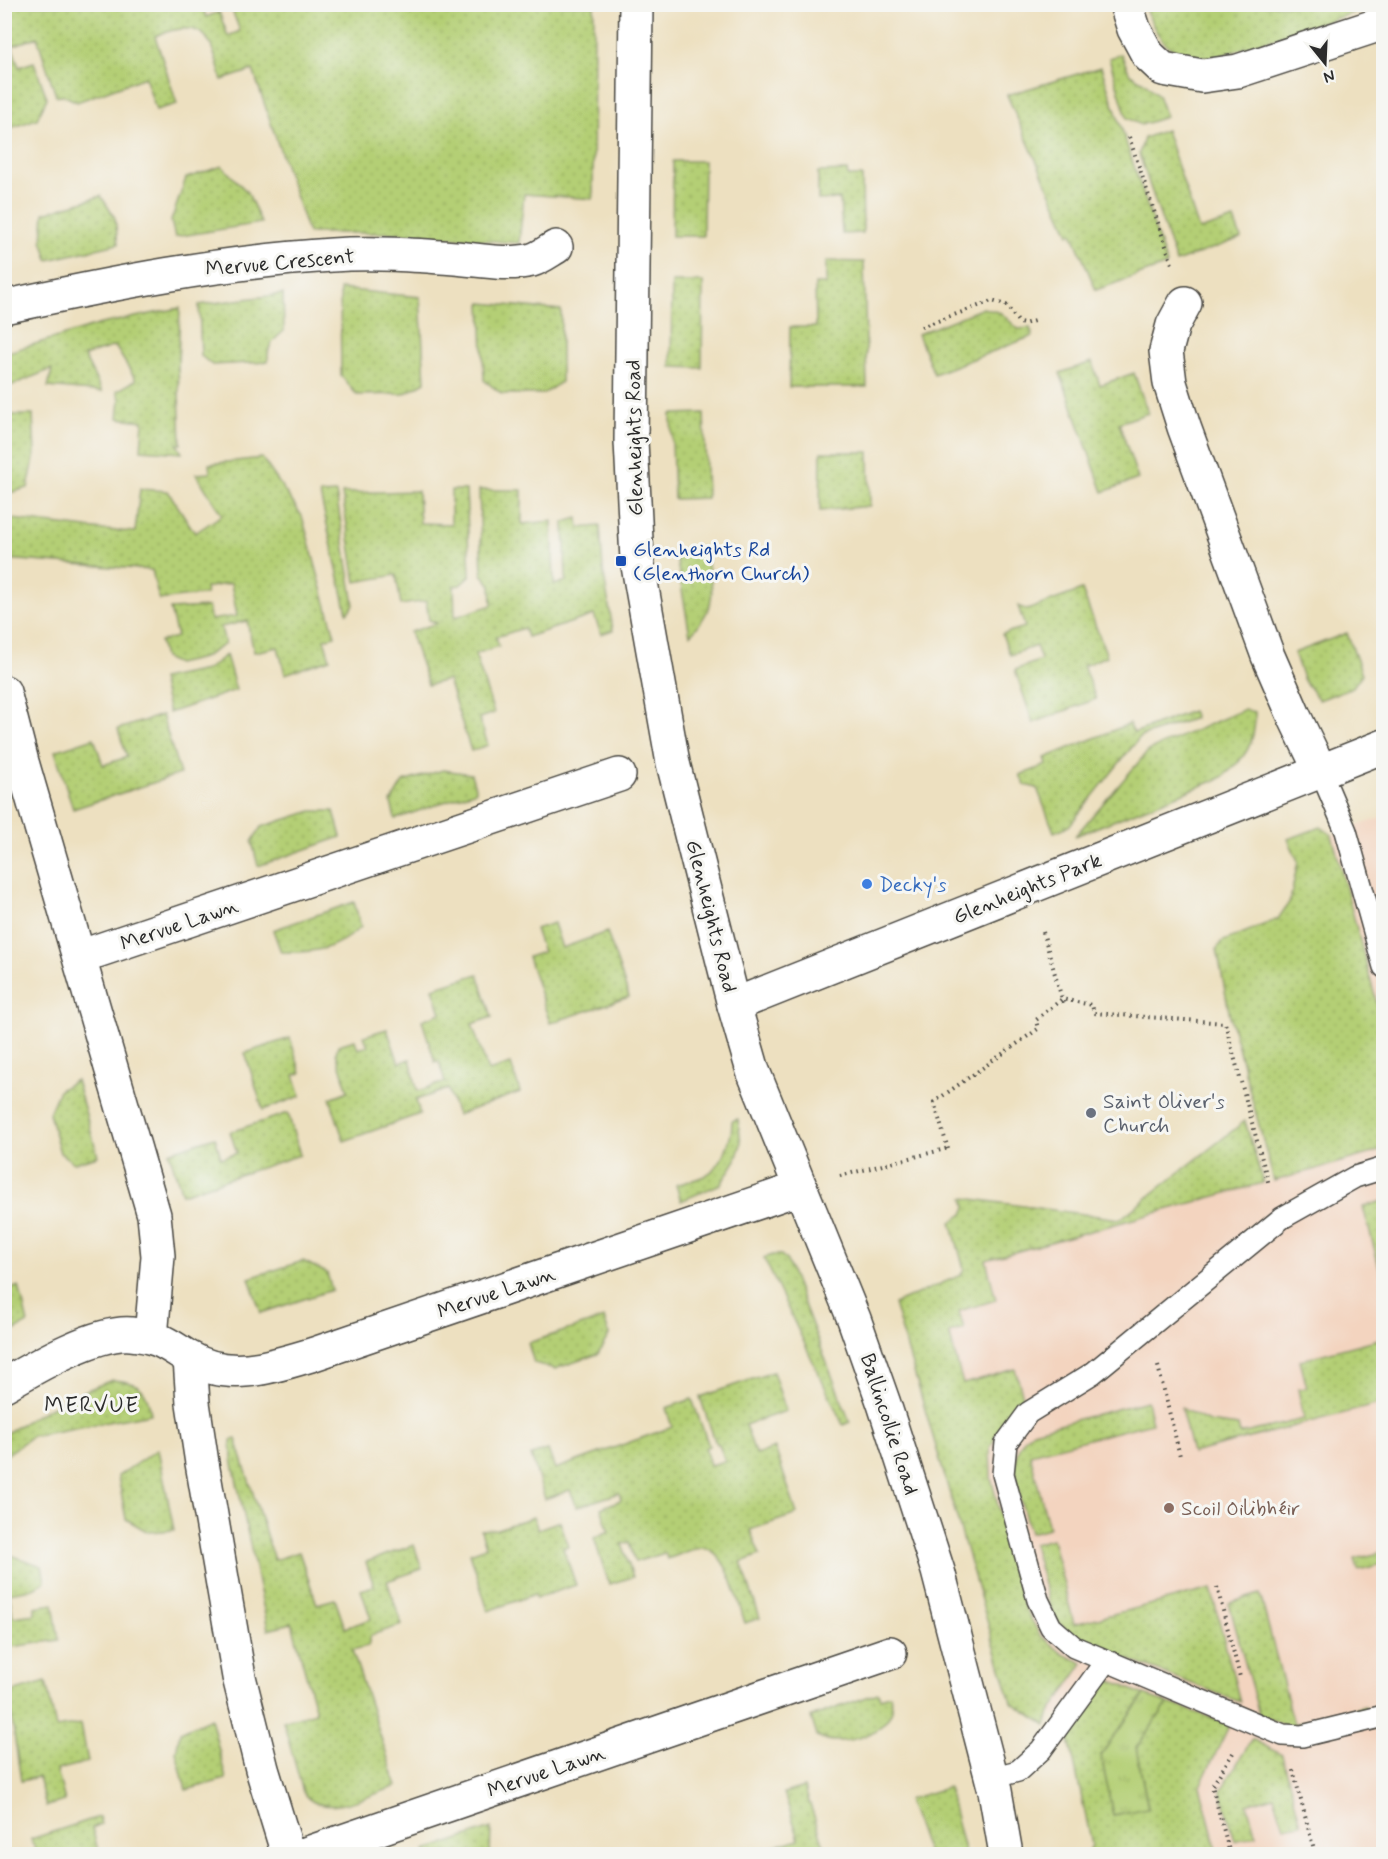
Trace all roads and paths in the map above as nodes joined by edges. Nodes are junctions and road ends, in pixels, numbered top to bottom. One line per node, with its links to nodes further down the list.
1 (636, 4): 19 (street, Glenheights Road)
2 (1126, 4): 3 (street)
3 (1383, 23)
4 (1129, 137): 6 (path)
5 (556, 247): 8 (street, Mervue Crescent)
6 (1173, 268)
7 (1185, 303): 13 (street)
8 (4, 307)
9 (1034, 321): 10 (path)
10 (921, 327)
11 (4, 692): 16 (street)
12 (1383, 746): 13 (street, Glenheights Park)
13 (1320, 770): 17 (lane); 19 (street, Glenheights Park)
14 (619, 775): 16 (street, Mervue Lawn)
15 (1043, 932): 18 (path)
16 (79, 957): 26 (street)
17 (1383, 967)
18 (1062, 999): 20 (path); 22 (path); 23 (path)
19 (734, 1005): 24 (street, Ballincollie Road)
20 (1064, 1006)
21 (1383, 1168): 25 (lane)
22 (843, 1175)
23 (1268, 1182)
24 (800, 1188): 27 (street, Mervue Lawn); 34 (street, Ballincollie Road)
25 (1149, 1328): 29 (path); 31 (lane)
26 (151, 1336): 27 (street, Mervue Lawn); 28 (street, Mervue Lawn)
27 (190, 1359): 35 (street)
28 (4, 1384)
29 (1180, 1456)
30 (890, 1653): 36 (street, Mervue Lawn)
31 (1106, 1661): 33 (lane); 34 (lane)
32 (1383, 1716): 33 (lane)
33 (1283, 1735): 38 (path)
34 (991, 1778): 37 (street, Ballincollie Road)
35 (288, 1854)
36 (305, 1854)
37 (1006, 1854)
38 (1315, 1854)

